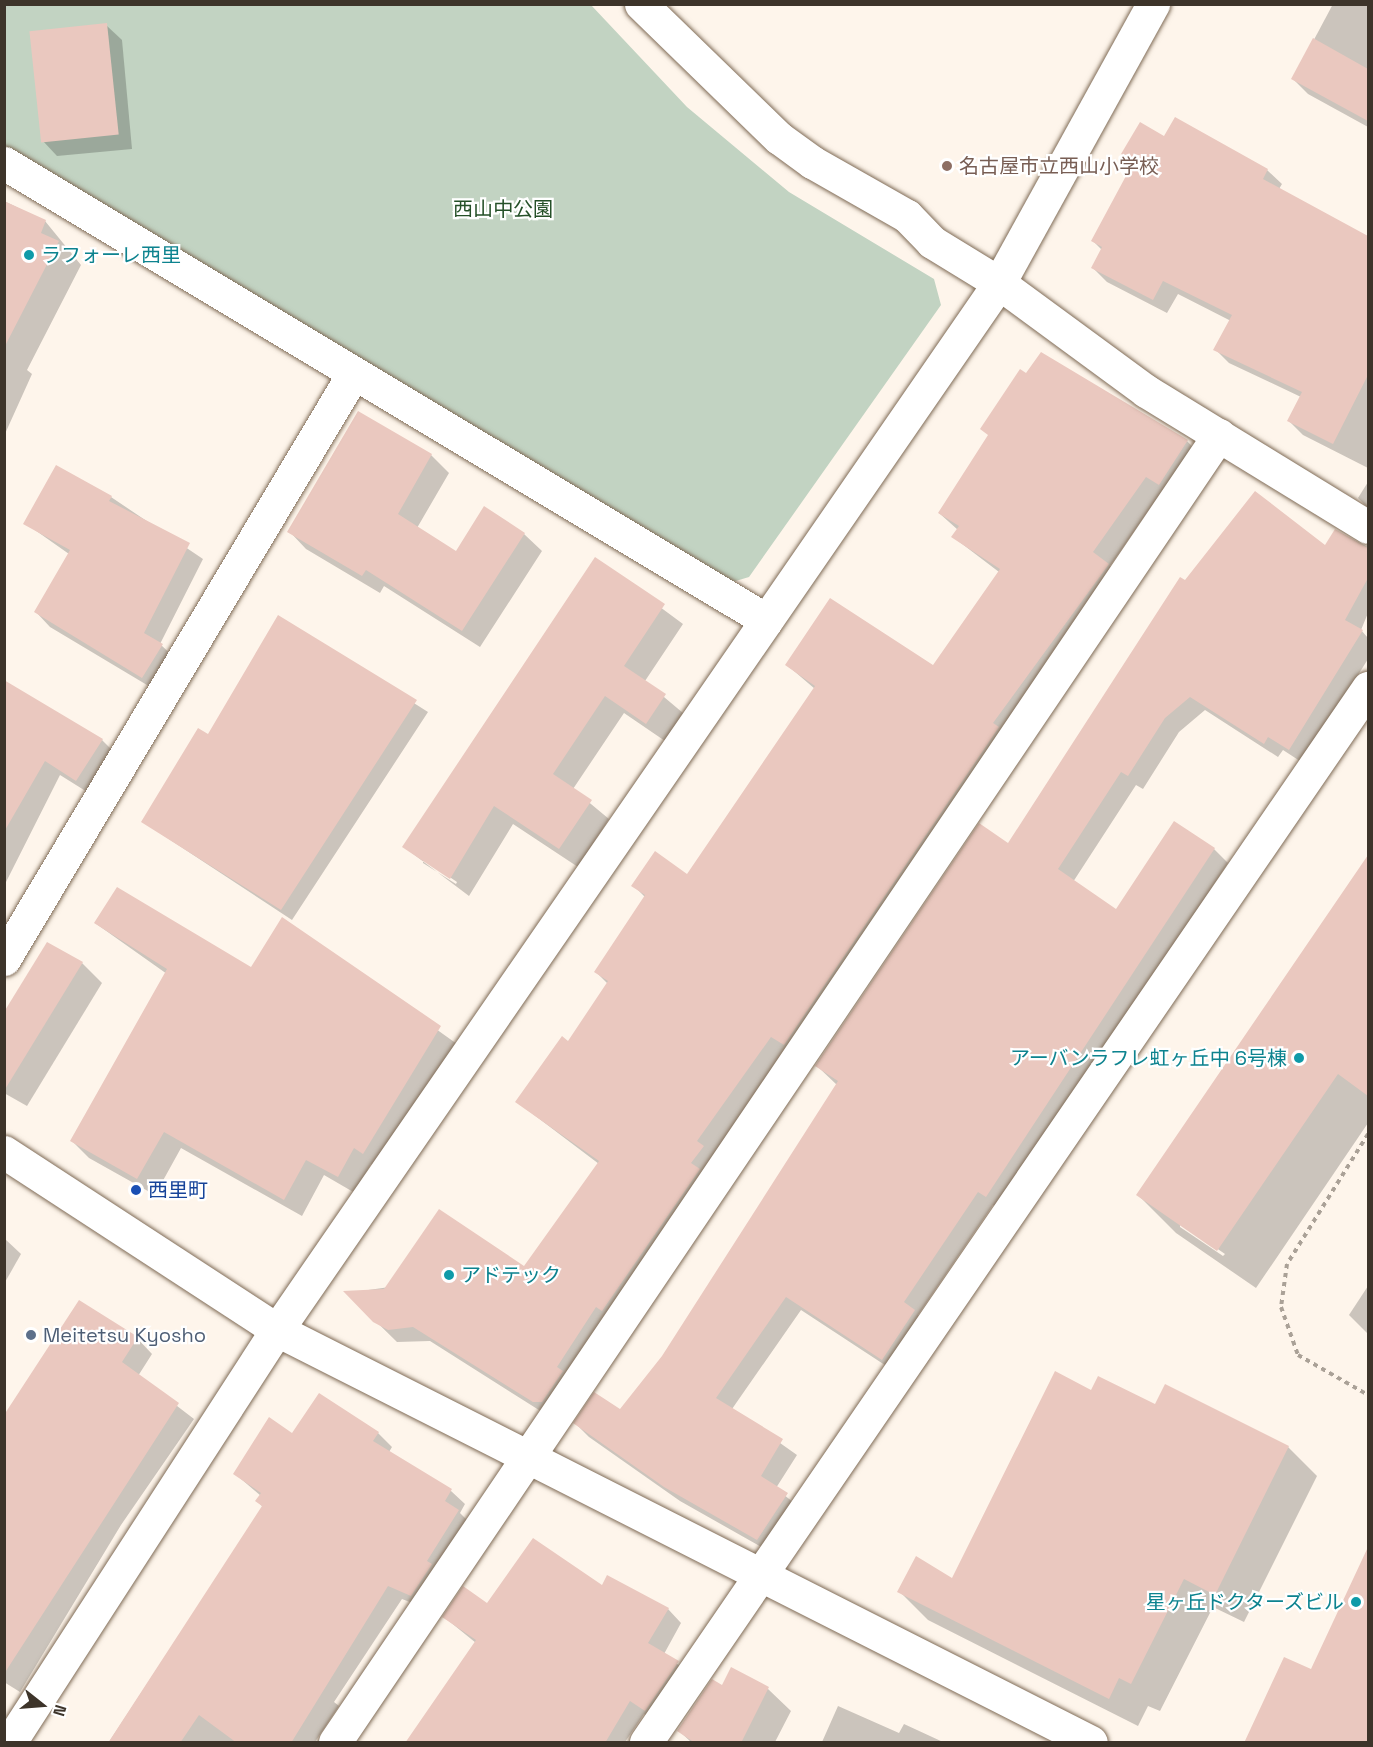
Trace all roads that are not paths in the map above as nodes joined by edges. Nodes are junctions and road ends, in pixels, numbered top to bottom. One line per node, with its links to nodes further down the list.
1 (641, 4): 4 (street)
2 (1153, 4): 4 (street)
3 (4, 163): 5 (street)
4 (999, 283): 6 (street); 8 (street)
5 (352, 376): 8 (street); 10 (street)
6 (1219, 435): 7 (street); 13 (street)
7 (1368, 527)
8 (766, 620): 12 (street)
9 (1368, 688): 14 (street)
10 (4, 959)
11 (4, 1152): 12 (street)
12 (277, 1330): 13 (street); 15 (street)
13 (531, 1459): 14 (street); 16 (street)
14 (761, 1575): 17 (street); 18 (street)
15 (10, 1743)
16 (335, 1743)
17 (646, 1743)
18 (1091, 1743)

